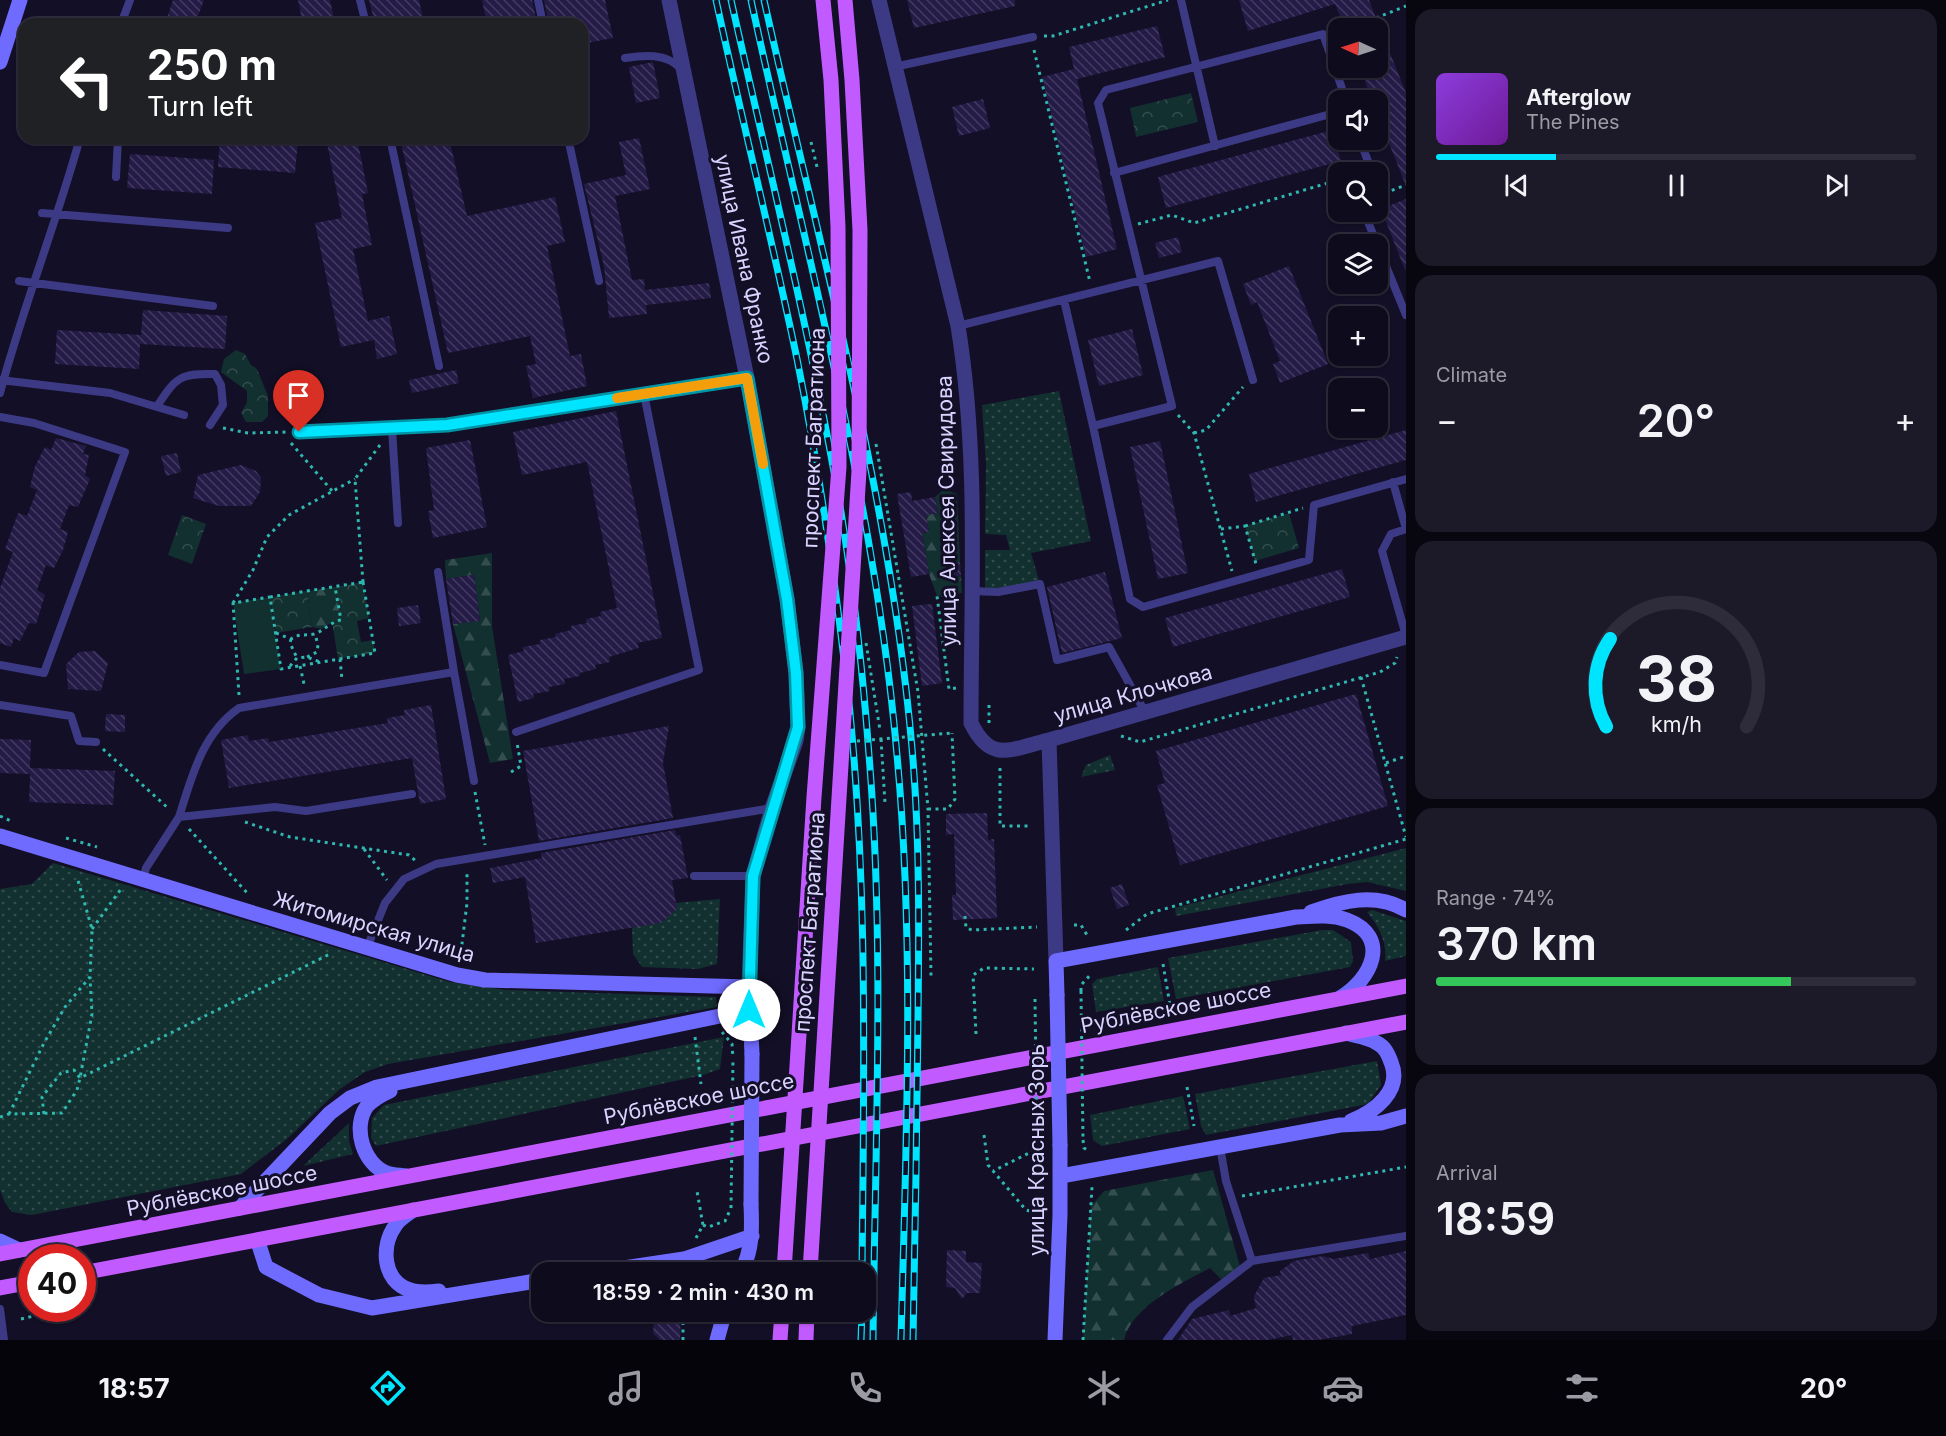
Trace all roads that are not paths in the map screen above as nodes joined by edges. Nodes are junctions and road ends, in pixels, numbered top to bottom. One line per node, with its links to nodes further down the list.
1 (20, 0): 15 (street)
2 (130, 0): 10 (lane)
3 (360, 0): 11 (lane)
4 (538, 0): 12 (lane)
5 (669, 0): 18 (street, улица Ивана Франко)
6 (823, 0): 104 (main road, проспект Багратиона, bridge)
7 (845, 0): 105 (main road, проспект Багратиона, bridge)
8 (879, 0): 16 (street, улица Алексея Свиридова)
9 (1181, 0): 17 (lane)
10 (123, 18)
11 (364, 18)
12 (542, 18)
13 (1032, 37): 16 (lane)
14 (625, 58): 18 (lane)
15 (0, 62)
16 (894, 67): 39 (street, улица Алексея Свиридова)
17 (1197, 68): 19 (lane); 25 (lane); 26 (lane)
18 (682, 70): 41 (street, улица Ивана Франко)
19 (1343, 90)
20 (1328, 115): 25 (lane)
21 (78, 144): 29 (lane)
22 (118, 144): 27 (lane)
23 (391, 144): 40 (lane)
24 (569, 144): 33 (lane)
25 (1215, 146): 26 (lane)
26 (1114, 173): 34 (lane)
27 (116, 177)
28 (42, 213): 29 (lane)
29 (59, 215): 31 (lane); 35 (lane)
30 (1368, 222): 38 (lane)
31 (228, 228)
32 (19, 281): 35 (lane)
33 (599, 281)
34 (1140, 281): 36 (lane); 43 (lane); 50 (lane)
35 (33, 283): 37 (lane); 42 (lane)
36 (1064, 300): 39 (lane); 50 (lane)
37 (213, 306)
38 (1406, 315)
39 (958, 326): 58 (street, улица Алексея Свиридова)
40 (439, 366)
41 (747, 378): 45 (lane); 69 (street, улица Ивана Франко)
42 (2, 380): 44 (lane); 46 (lane)
43 (1253, 380)
44 (0, 393)
45 (644, 394): 51 (lane); 64 (lane)
46 (158, 405): 47 (lane); 49 (lane)
47 (184, 415)
48 (0, 417): 60 (lane)
49 (210, 424)
50 (1093, 426): 54 (lane)
51 (392, 429): 52 (lane); 55 (lane)
52 (299, 432)
53 (1406, 479): 54 (lane)
54 (1393, 482): 56 (lane)
55 (398, 523)
56 (1406, 529): 59 (lane)
57 (438, 572): 61 (lane)
58 (967, 592): 63 (lane); 65 (street, улица Алексея Свиридова)
59 (1404, 641): 63 (street, улица Клочкова)
60 (0, 665)
61 (454, 672): 67 (lane); 70 (lane)
62 (0, 705): 66 (lane)
63 (1145, 713): 65 (street, улица Клочкова)
64 (516, 732)
65 (1049, 740): 78 (street, улица Клочкова)
66 (96, 742)
67 (474, 782)
68 (412, 794): 70 (lane)
69 (772, 808): 73 (street, улица Ивана Франко); 77 (lane)
70 (179, 818): 74 (lane)
71 (0, 836): 74 (street, Житомирская улица)
72 (694, 876): 73 (lane)
73 (753, 876): 80 (street, улица Ивана Франко)
74 (136, 879): 77 (street, Житомирская улица)
75 (1406, 910): 76 (street)
76 (1296, 917): 78 (street); 81 (street)
77 (367, 949): 80 (street, Житомирская улица)
78 (1056, 961): 89 (street, улица Красных Зорь, bridge)
79 (1406, 986): 81 (main road, Рублёвское шоссе)
80 (749, 987): 82 (street)
81 (1337, 1000): 90 (main road, Рублёвское шоссе)
82 (749, 1010): 85 (street); 93 (street, bridge)
83 (1406, 1022): 84 (main road)
84 (1346, 1033): 87 (street); 92 (main road)
85 (406, 1083): 90 (street); 91 (street)
86 (1406, 1116): 87 (street)
87 (1340, 1125): 88 (street)
88 (1220, 1147): 89 (street); 101 (lane)
89 (1061, 1176): 119 (street, улица Красных Зорь)
90 (411, 1177): 91 (main road, Рублёвское шоссе)
91 (240, 1208): 97 (main road, Рублёвское шоссе)
92 (413, 1210): 96 (main road); 110 (street)
93 (752, 1236): 102 (street); 103 (street)
94 (1406, 1236): 101 (lane)
95 (0, 1241): 98 (street)
96 (258, 1242): 106 (main road); 110 (street)
97 (51, 1244)
98 (18, 1250)
99 (18, 1250): 100 (main road, Рублёвское шоссе)
100 (0, 1254)
101 (1252, 1261): 120 (lane)
102 (664, 1262)
103 (747, 1262)
104 (785, 1262)
105 (811, 1262)
106 (96, 1271)
107 (531, 1282): 110 (street)
108 (18, 1285): 109 (main road)
109 (0, 1288)
110 (466, 1291)
111 (0, 1309): 115 (lane)
112 (722, 1322): 116 (street)
113 (781, 1322): 117 (main road)
114 (807, 1322): 118 (main road)
115 (4, 1340)
116 (717, 1340)
117 (780, 1340)
118 (806, 1340)
119 (1054, 1340)
120 (1167, 1340)

